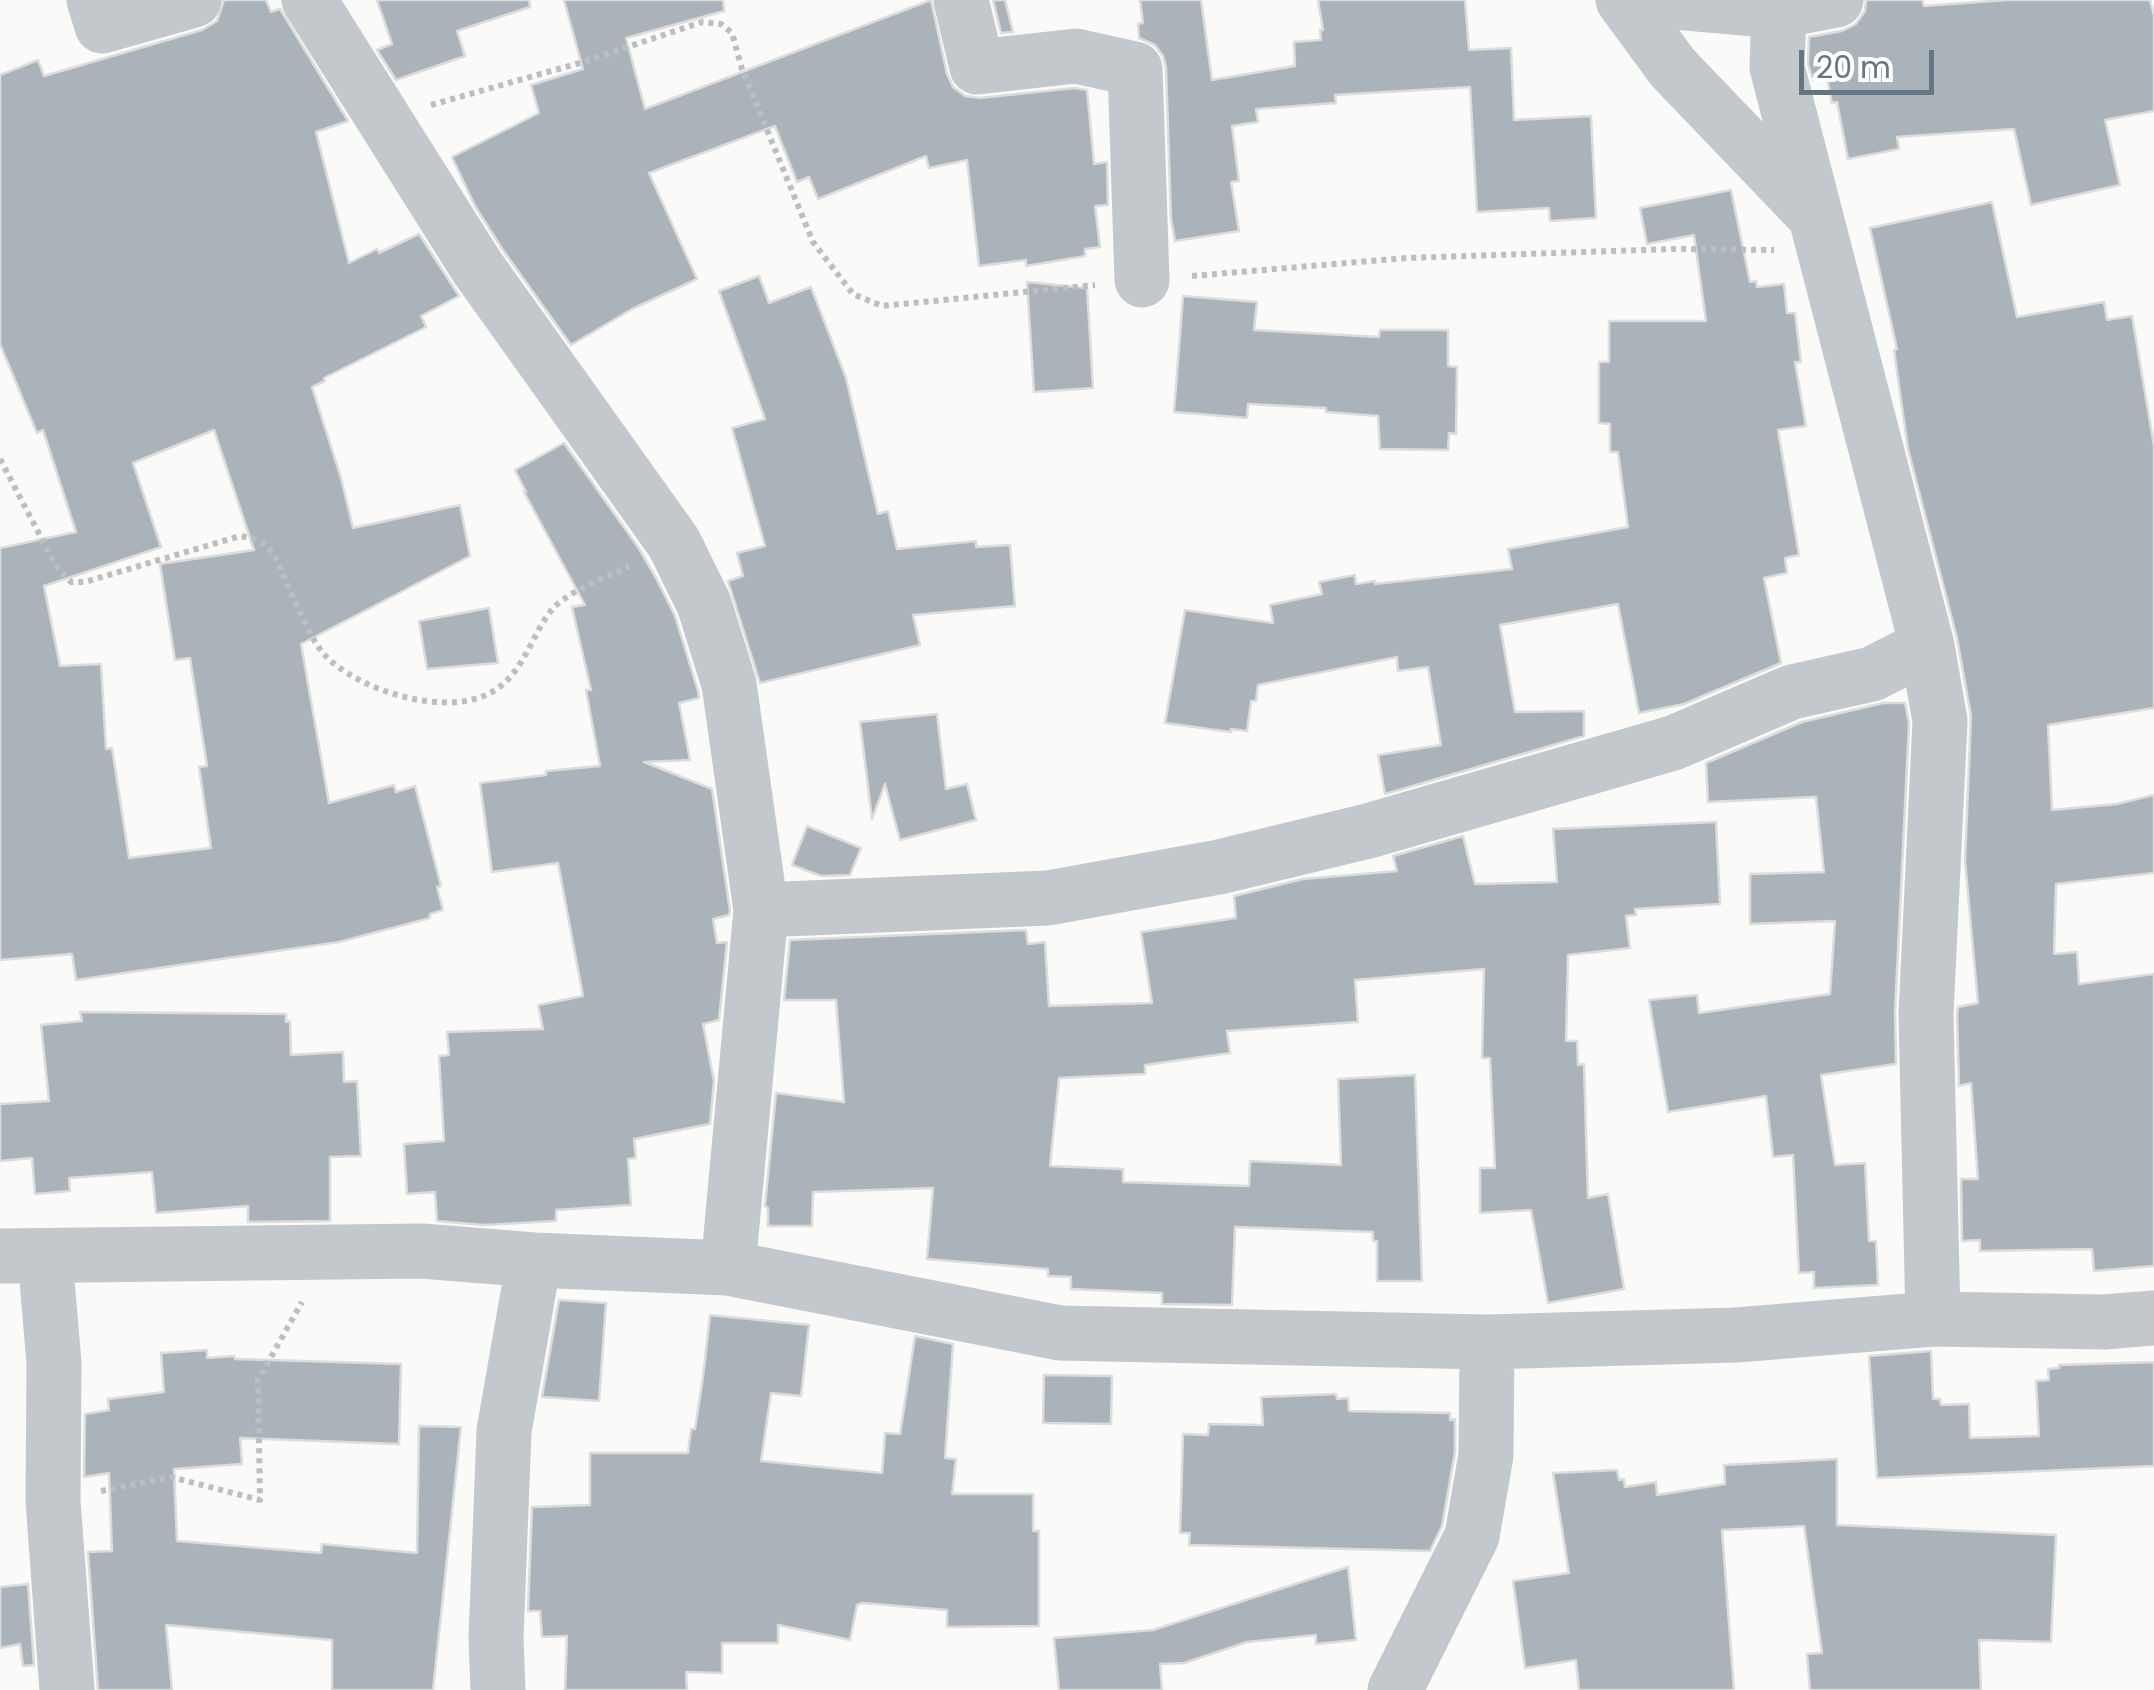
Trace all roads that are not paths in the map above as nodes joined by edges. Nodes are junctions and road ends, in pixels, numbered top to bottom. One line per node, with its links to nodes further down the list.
1 (94, 0): 2 (street)
2 (194, 0)
3 (309, 0): 12 (street)
4 (961, 0): 10 (street)
5 (1623, 0): 9 (street)
6 (1651, 0): 8 (street)
7 (1836, 0): 8 (street)
8 (1779, 11): 9 (street)
9 (1820, 234): 11 (street)
10 (1142, 280)
11 (1927, 646): 12 (street); 17 (street)
12 (761, 910): 15 (street)
13 (22, 1257): 14 (street); 19 (street)
14 (534, 1260): 15 (street); 20 (street)
15 (728, 1268): 18 (street)
16 (2154, 1318): 17 (street)
17 (1932, 1319): 18 (street)
18 (1486, 1342): 21 (street)
19 (67, 1690)
20 (498, 1690)
21 (1395, 1690)

